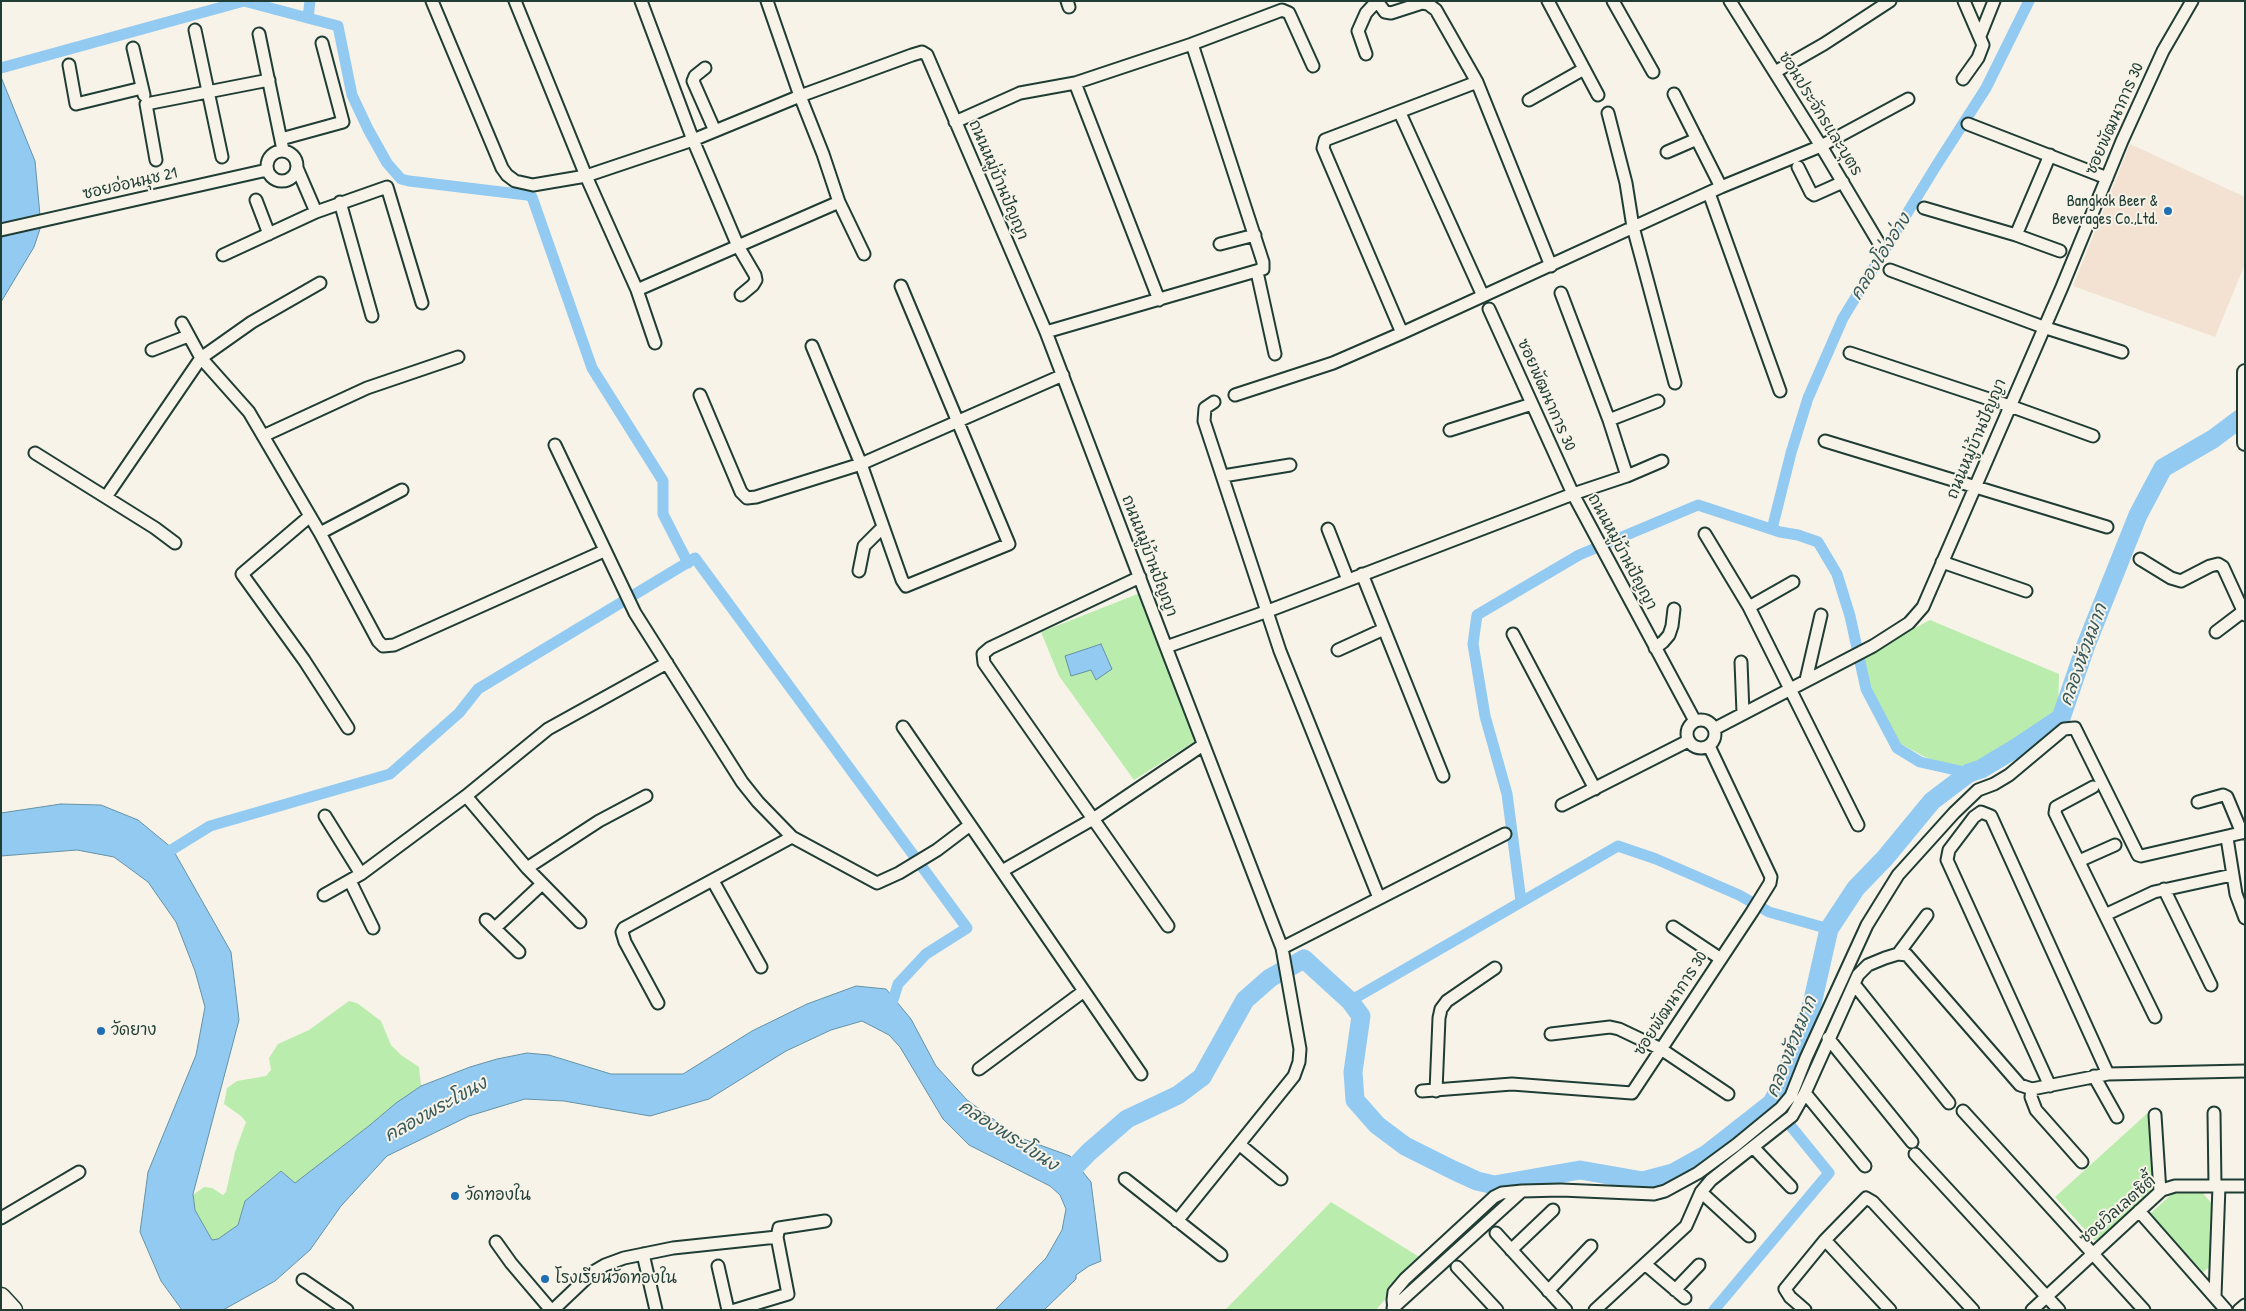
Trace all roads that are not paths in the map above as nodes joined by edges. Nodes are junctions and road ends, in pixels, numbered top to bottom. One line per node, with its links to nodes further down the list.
1 (432, 1): 54 (street)
2 (515, 1): 54 (street)
3 (641, 1): 44 (street)
4 (766, 1): 34 (street)
5 (1377, 1): 19 (street); 28 (street)
6 (1548, 1): 23 (street)
7 (1613, 1): 24 (street)
8 (1730, 1): 25 (street, ซอนประจักรและบุตร)
9 (1890, 1): 25 (street)
10 (1964, 1): 15 (street)
11 (1994, 1): 15 (street)
12 (2192, 1): 55 (street, ซอยพัฒนาการ 30)
13 (195, 30): 31 (street)
14 (260, 34): 27 (street)
15 (1980, 36): 26 (street)
16 (322, 43): 45 (street)
17 (1192, 44): 21 (street); 29 (street); 67 (street)
18 (133, 48): 30 (street)
19 (1366, 54)
20 (69, 65): 30 (street)
21 (1313, 66)
22 (705, 68): 42 (street)
23 (1584, 68): 33 (street); 36 (street)
24 (1653, 72)
25 (1775, 72): 46 (street, ซอนประจักรและบุตร)
26 (1963, 79)
27 (269, 80): 31 (street); 45 (street)
28 (1477, 82): 38 (street); 76 (street)
29 (1075, 83): 40 (street); 85 (street)
30 (142, 88): 37 (street)
31 (209, 92): 37 (street); 49 (street)
32 (1674, 94): 43 (street)
33 (1598, 95)
34 (800, 96): 40 (street, ถนนหมู่บ้านปัญญา); 42 (street); 61 (street)
35 (1908, 99): 46 (street)
36 (1529, 100)
37 (146, 104): 50 (street)
38 (1400, 113): 84 (street); 92 (street)
39 (1608, 113): 64 (street)
40 (956, 122): 91 (street, ถนนหมู่บ้านปัญญา)
41 (1968, 124): 48 (street)
42 (715, 131): 44 (street)
43 (1696, 138): 47 (street); 57 (street)
44 (693, 140): 54 (street); 71 (street)
45 (282, 145): 52 (street); 53 (street)
46 (1821, 146): 56 (street, ซอนประจักรและบุตร); 57 (street)
47 (1667, 152)
48 (2050, 155): 55 (street); 68 (street)
49 (222, 157)
50 (156, 160)
51 (1798, 167): 56 (street)
52 (297, 168): 53 (street); 63 (street)
53 (267, 170): 65 (street, ซอยอ่อนนุช 21)
54 (586, 176): 81 (street)
55 (2107, 178): 74 (street, ซอยพัฒนาการ 30)
56 (1842, 182): 70 (street, ซอนประจักรและบุตร)
57 (1721, 187): 58 (street)
58 (1709, 193): 64 (street); 105 (street)
59 (256, 200): 66 (street)
60 (340, 202): 63 (street); 86 (street); 88 (street)
61 (839, 202): 71 (street); 73 (street)
62 (1924, 208): 68 (street)
63 (316, 212): 66 (street)
64 (1633, 227): 76 (street); 104 (street)
65 (1, 230)
66 (269, 234): 75 (street)
67 (1254, 235): 69 (street); 78 (street)
68 (2016, 235): 72 (street)
69 (1220, 244)
70 (1880, 245)
71 (738, 246): 81 (street); 83 (street)
72 (2060, 251)
73 (864, 254)
74 (2076, 254): 90 (street, ถนนหมู่บ้านปัญญา)
75 (223, 255)
76 (1551, 266): 84 (street)
77 (1890, 270): 90 (street)
78 (1256, 272): 85 (street); 99 (street)
79 (320, 283): 101 (street)
80 (901, 286): 113 (street)
81 (637, 290): 94 (street)
82 (1561, 293): 112 (street)
83 (740, 295)
84 (1483, 296): 92 (street)
85 (1159, 300): 91 (street)
86 (422, 303)
87 (1489, 309): 110 (street, ซอยพัฒนาการ 30)
88 (372, 316)
89 (182, 323): 93 (street)
90 (2043, 327): 97 (street); 111 (street, ถนนหมู่บ้านปัญญา)
91 (1046, 332): 103 (street, ถนนหมู่บ้านปัญญา)
92 (1402, 333): 107 (street)
93 (188, 336): 96 (street); 101 (street)
94 (655, 344)
95 (812, 346): 122 (street)
96 (152, 350)
97 (2122, 352)
98 (1850, 353): 111 (street)
99 (1275, 354)
100 (458, 357): 115 (street)
101 (201, 358): 115 (street); 129 (street)
102 (2244, 373): 118 (street)
103 (1063, 375): 113 (street); 142 (street, ถนนหมู่บ้านปัญญา)
104 (1675, 383)
105 (1780, 391)
106 (700, 395): 122 (street)
107 (1235, 395)
108 (1658, 401): 112 (street)
109 (1214, 402): 124 (street)
110 (1532, 404): 114 (street); 128 (street, ซอยพัฒนาการ 30)
111 (2010, 406): 116 (street); 126 (street, ถนนหมู่บ้านปัญญา)
112 (1609, 420): 125 (street)
113 (957, 422): 122 (street); 131 (street)
114 (1450, 430)
115 (262, 436): 130 (street)
116 (2093, 436)
117 (1825, 441): 126 (street)
118 (2245, 443)
119 (555, 445): 137 (street)
120 (34, 453): 129 (street)
121 (1662, 461): 125 (street)
122 (860, 464): 131 (street)
123 (1290, 465): 124 (street)
124 (1223, 476): 148 (street)
125 (1627, 476): 128 (street)
126 (1974, 487): 132 (street); 139 (street, ถนนหมู่บ้านปัญญา)
127 (402, 490): 134 (street)
128 (1573, 494): 141 (street, ถนนหมู่บ้านปัญญา); 155 (street, ถนนหมู่บ้านปัญญา)
129 (106, 497): 136 (street)
130 (310, 516): 134 (street); 164 (street)
131 (883, 527): 140 (street)
132 (2107, 527)
133 (1328, 528): 143 (street)
134 (320, 533): 137 (street)
135 (1705, 534): 146 (street)
136 (176, 543)
137 (604, 551): 158 (street)
138 (2140, 558): 149 (street)
139 (1942, 562): 145 (street); 159 (street, ถนนหมู่บ้านปัญญา)
140 (859, 571)
141 (1362, 574): 143 (street, ถนนหมู่บ้านปัญญา); 151 (street)
142 (1140, 577): 154 (street, ถนนหมู่บ้านปัญญา); 177 (street)
143 (1348, 580): 148 (street, ถนนหมู่บ้านปัญญา)
144 (1793, 582): 146 (street)
145 (2026, 592)
146 (1749, 607): 160 (street)
147 (1674, 609): 155 (street)
148 (1268, 611): 154 (street, ถนนหมู่บ้านปัญญา); 195 (street)
149 (2244, 612): 152 (street)
150 (1821, 615): 159 (street)
151 (1384, 629): 156 (street); 169 (street)
152 (2216, 632)
153 (1513, 634): 171 (street)
154 (1166, 647): 167 (street)
155 (1655, 648): 162 (street, ถนนหมู่บ้านปัญญา)
156 (1338, 650)
157 (1741, 662): 161 (street)
158 (667, 663): 172 (street); 182 (street)
159 (1806, 680): 160 (street, ถนนหมู่บ้านปัญญา)
160 (1790, 689): 161 (street, ถนนหมู่บ้านปัญญา); 179 (street)
161 (1743, 713): 165 (street, ถนนหมู่บ้านปัญญา)
162 (1695, 721): 165 (street); 166 (street)
163 (903, 727): 178 (street)
164 (348, 728)
165 (1714, 730): 168 (street)
166 (1688, 741): 168 (street); 171 (street)
167 (1204, 744): 177 (street); 205 (street)
168 (1709, 746): 208 (street, ซอยพัฒนาการ 30)
169 (1443, 776)
170 (2093, 787): 185 (street)
171 (1595, 789): 175 (street)
172 (466, 796): 186 (street); 188 (street)
173 (646, 796): 186 (street)
174 (2198, 802): 180 (street)
175 (1562, 805)
176 (325, 816): 188 (street)
177 (1093, 819): 187 (street); 201 (street)
178 (970, 825): 182 (street); 187 (street)
179 (1858, 825)
180 (2243, 833): 183 (street)
181 (1505, 834): 195 (street)
182 (792, 837): 191 (street)
183 (2227, 838): 189 (street); 273 (street)
184 (2115, 845): 185 (street)
185 (2079, 861): 197 (street)
186 (527, 868): 192 (street)
187 (1002, 871): 213 (street)
188 (361, 874): 190 (street)
189 (2232, 875): 193 (street); 198 (street)
190 (350, 881): 194 (street); 203 (street)
191 (713, 881): 209 (street); 214 (street)
192 (542, 884): 200 (street); 204 (street)
193 (2164, 889): 197 (street); 212 (street)
194 (324, 895)
195 (1379, 898): 205 (street)
196 (1927, 915): 207 (street)
197 (2105, 915): 215 (street)
198 (2245, 918)
199 (486, 920): 204 (street)
200 (580, 922)
201 (1168, 926)
202 (1673, 927): 208 (street)
203 (372, 928)
204 (495, 928): 206 (street)
205 (1282, 948): 235 (street)
206 (519, 952)
207 (1898, 954): 211 (street); 225 (street)
208 (1721, 959): 218 (street, ซอยพัฒนาการ 30)
209 (761, 967)
210 (1495, 968): 226 (street)
211 (1854, 984): 217 (street); 230 (street)
212 (2211, 984)
213 (1084, 991): 219 (street); 221 (street)
214 (658, 1003)
215 (2155, 1017)
216 (1551, 1034): 218 (street)
217 (1828, 1038): 228 (street); 270 (street)
218 (1661, 1049): 226 (street, ซอยพัฒนาการ 30); 229 (street)
219 (979, 1068)
220 (2245, 1071): 222 (street)
221 (1141, 1074)
222 (2108, 1074): 223 (street); 224 (street)
223 (2094, 1076): 224 (street); 234 (street)
224 (2050, 1086): 225 (street)
225 (2032, 1089): 237 (street)
226 (1436, 1090): 227 (street, ซอยพัฒนาการ 30)
227 (1422, 1091)
228 (1805, 1093): 236 (street); 238 (street)
229 (1728, 1094)
230 (1949, 1103)
231 (1963, 1111): 259 (street)
232 (2155, 1114): 246 (street)
233 (2214, 1114): 242 (street)
234 (2116, 1117)
235 (1239, 1144): 241 (street); 251 (street)
236 (1753, 1147): 244 (street); 245 (street)
237 (2082, 1162)
238 (1864, 1166)
239 (79, 1172): 249 (street)
240 (1125, 1179): 251 (street)
241 (1281, 1179)
242 (2217, 1186): 243 (street, ซอยวิลเลตซิตี้); 246 (street, ซอยวิลเลตซิตี้); 268 (street)
243 (2245, 1186)
244 (1791, 1187)
245 (1701, 1192): 253 (street); 262 (street)
246 (2160, 1192): 248 (street, ซอยวิลเลตซิตี้)
247 (1553, 1210): 258 (street)
248 (2139, 1211): 259 (street, ซอยวิลเลตซิตี้); 268 (street)
249 (1, 1218)
250 (825, 1221): 254 (street)
251 (1177, 1221): 261 (street)
252 (1496, 1233): 258 (street)
253 (1749, 1236)
254 (777, 1237): 260 (street); 279 (street)
255 (1826, 1240): 282 (street); 283 (street); 284 (street)
256 (496, 1242): 276 (street)
257 (1591, 1246): 267 (street)
258 (1511, 1250): 267 (street)
259 (2094, 1253): 270 (street, ซอยวิลเลตซิตี้); 287 (street)
260 (642, 1254): 276 (street); 277 (street)
261 (1220, 1255)
262 (1645, 1264): 263 (street); 272 (street)
263 (1699, 1265)
264 (718, 1266): 278 (street)
265 (1457, 1267): 280 (street)
266 (303, 1280): 275 (street)
267 (1548, 1291): 281 (street)
268 (2215, 1296): 288 (street)
269 (1, 1297): 274 (main road)
270 (2046, 1297): 285 (street, ซอยวิลเลตซิตี้); 286 (street)
271 (2245, 1305): 289 (street)
272 (1601, 1308)
273 (1393, 1309)
274 (13, 1310)
275 (347, 1310)
276 (552, 1310)
277 (656, 1310)
278 (728, 1310)
279 (735, 1310)
280 (1497, 1310)
281 (1566, 1310)
282 (1805, 1310)
283 (1890, 1310)
284 (1973, 1310)
285 (2032, 1310)
286 (2059, 1310)
287 (2144, 1310)
288 (2226, 1310)
289 (2239, 1310)

